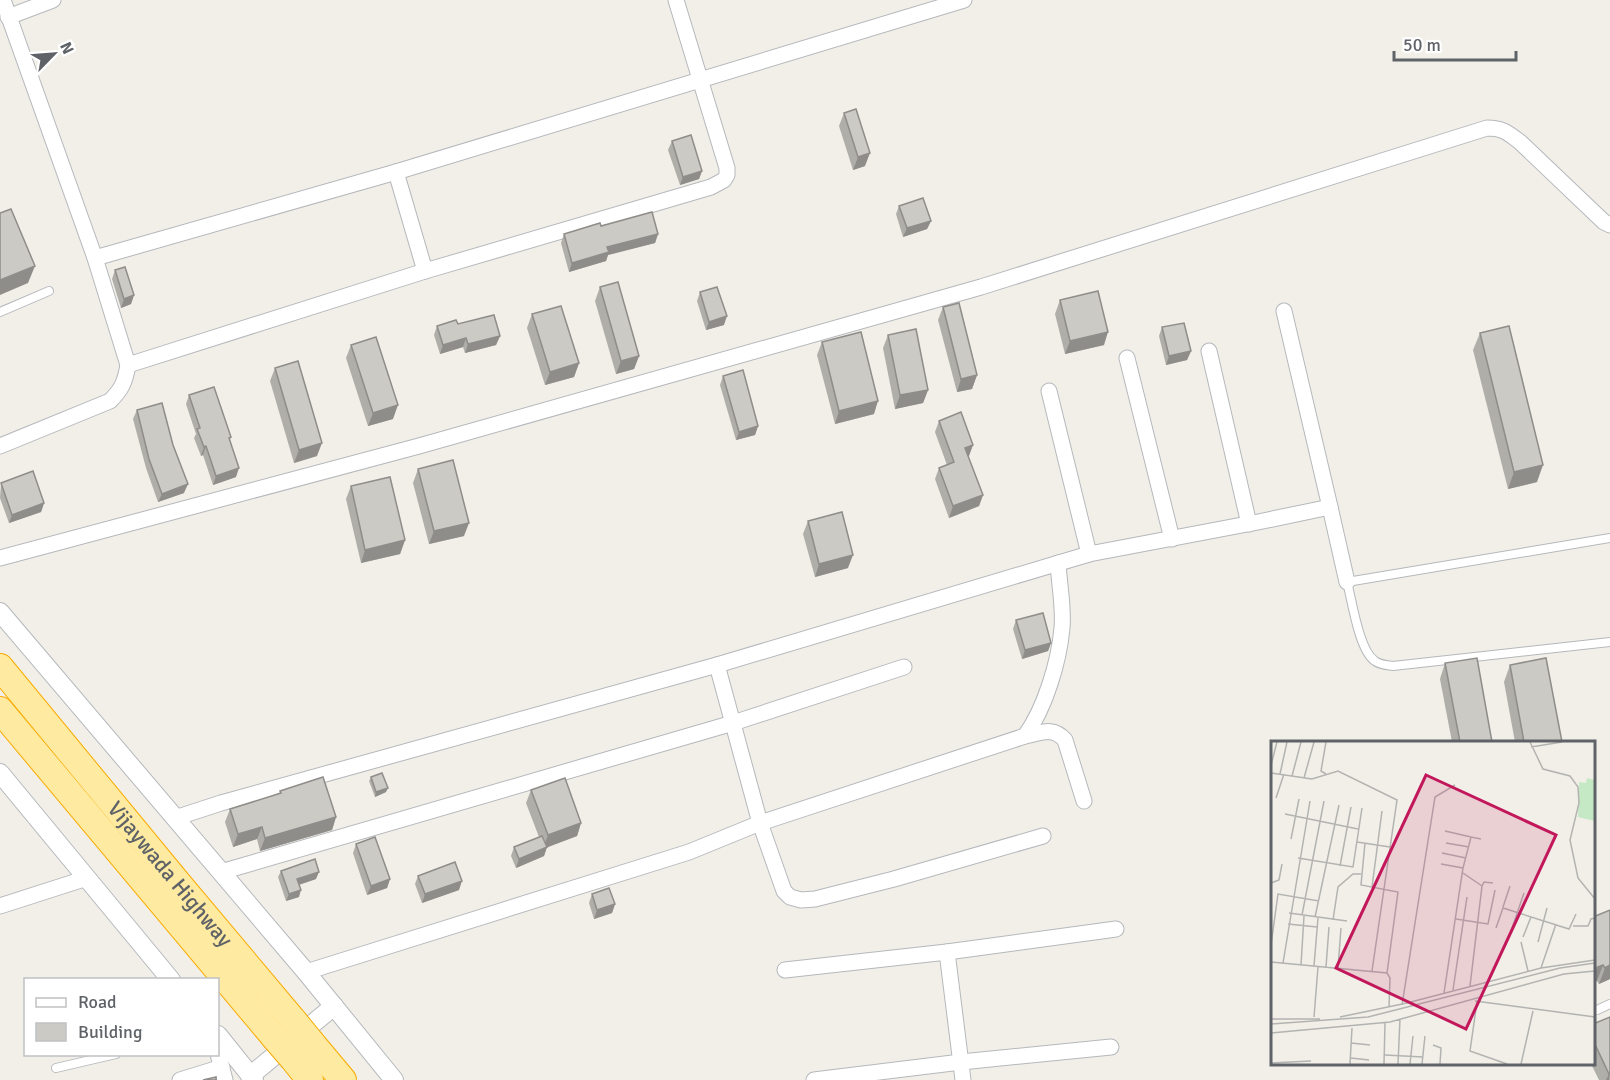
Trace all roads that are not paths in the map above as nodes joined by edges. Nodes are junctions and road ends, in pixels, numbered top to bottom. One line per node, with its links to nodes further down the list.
1 (3, 0): 5 (street)
2 (53, 0): 5 (street)
3 (676, 0): 6 (street)
4 (964, 0): 6 (street)
5 (8, 17): 9 (street)
6 (700, 81): 7 (street); 10 (street)
7 (396, 172): 9 (street); 10 (street)
8 (1610, 225): 24 (street)
9 (95, 258): 16 (street)
10 (424, 271): 16 (street)
11 (49, 291): 13 (lane)
12 (1284, 310): 19 (street)
13 (0, 312)
14 (1209, 351): 20 (street)
15 (1126, 358): 21 (street)
16 (128, 365): 18 (street)
17 (1049, 391): 23 (street)
18 (0, 446)
19 (1330, 507): 20 (street); 26 (street)
20 (1249, 524): 21 (street)
21 (1172, 538): 23 (street)
22 (1610, 538): 26 (lane)
23 (1089, 554): 25 (street)
24 (0, 558)
25 (1058, 563): 29 (street); 34 (street)
26 (1347, 582): 28 (lane)
27 (0, 612): 37 (street)
28 (1610, 642)
29 (717, 665): 33 (street); 37 (street)
30 (0, 667): 60 (highway, Vijaywada Highway, bridge)
31 (904, 667): 33 (street)
32 (0, 710): 59 (highway, Vijaywada Highway, bridge)
33 (733, 723): 38 (street); 40 (street)
34 (1025, 736): 36 (street); 38 (street)
35 (0, 773): 41 (street)
36 (1084, 801)
37 (175, 818): 40 (street)
38 (760, 823): 39 (street); 46 (street)
39 (1043, 836)
40 (221, 872): 46 (street)
41 (87, 878): 42 (street); 47 (street)
42 (0, 906)
43 (1116, 929): 44 (street)
44 (947, 952): 45 (street); 54 (street)
45 (785, 970)
46 (306, 972): 49 (street)
47 (169, 978)
48 (1610, 1004): 50 (lane)
49 (334, 1006): 57 (street); 61 (street)
50 (1597, 1010)
51 (219, 1036): 57 (street)
52 (1111, 1047): 54 (street)
53 (107, 1056): 56 (lane)
54 (961, 1062): 62 (street); 63 (street)
55 (222, 1067): 58 (street)
56 (56, 1068)
57 (252, 1078)
58 (180, 1080)
59 (310, 1080)
60 (343, 1080)
61 (394, 1080)
62 (814, 1080)
63 (963, 1080)

